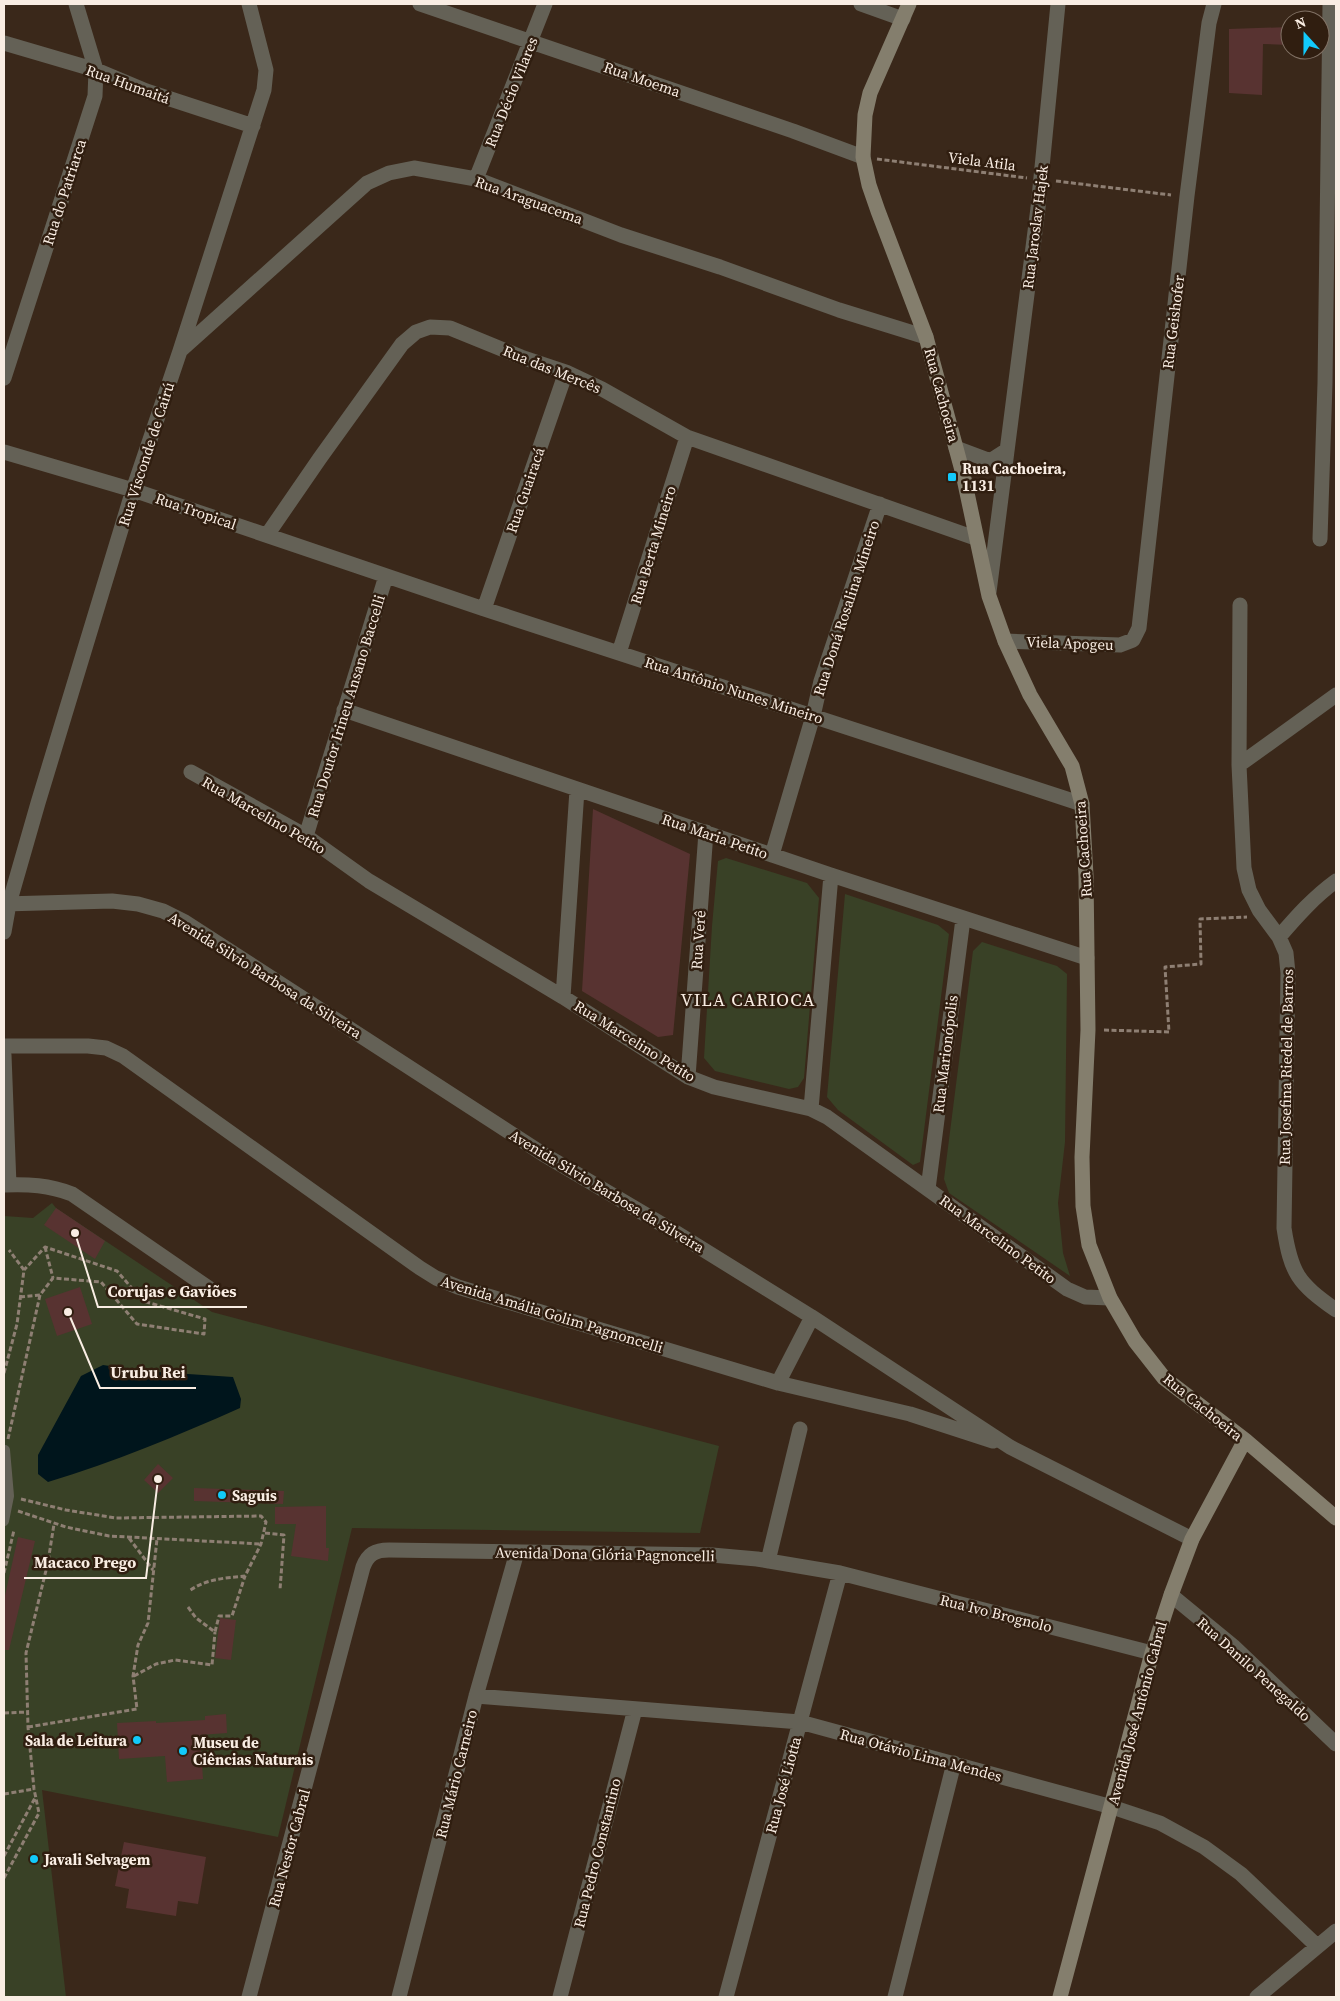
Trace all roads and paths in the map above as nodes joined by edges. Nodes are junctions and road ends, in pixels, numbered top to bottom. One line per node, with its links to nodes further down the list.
1 (76, 4): 13 (street, Rua do Patriarca)
2 (249, 4): 14 (street, Rua Visconde de Cairú)
3 (420, 4): 11 (street, Rua Moema)
4 (544, 4): 11 (street, Rua Décio Vilares)
5 (861, 4): 10 (street)
6 (909, 4): 10 (main road, Rua Cachoeira)
7 (1058, 4): 17 (street, Rua Jaroslav Hajek)
8 (1214, 4): 18 (street, Rua Geishofer)
9 (1330, 4): 31 (street)
10 (903, 19): 15 (main road, Rua Cachoeira)
11 (531, 42): 15 (street, Rua Moema); 16 (street, Rua Décio Vilares)
12 (4, 43): 13 (street, Rua Humaitá)
13 (96, 70): 14 (street, Rua Humaitá); 22 (street, Rua do Patriarca)
14 (252, 126): 20 (street, Rua Visconde de Cairú)
15 (863, 157): 17 (path, Viela Atila); 19 (main road, Rua Cachoeira)
16 (476, 179): 19 (street, Rua Araguacema); 20 (street, Rua Araguacema)
17 (1041, 180): 18 (path, Viela Atila); 25 (street, Rua Jaroslav Hajek)
18 (1187, 196): 36 (street, Rua Geishofer)
19 (926, 336): 24 (main road, Rua Cachoeira)
20 (180, 351): 27 (street, Rua Visconde de Cairú)
21 (566, 372): 23 (street, Rua das Mercês); 29 (street, Rua das Mercês); 35 (street, Rua Guairacá)
22 (4, 378)
23 (687, 437): 28 (street, Rua das Mercês); 38 (street, Rua Berta Mineiro)
24 (956, 448): 25 (street); 30 (main road, Rua Cachoeira)
25 (1007, 450): 33 (street, Rua Jaroslav Hajek)
26 (4, 452): 27 (street, Rua Tropical)
27 (133, 490): 29 (street, Rua Tropical); 51 (street, Rua Visconde de Cairú)
28 (880, 504): 30 (street, Rua das Mercês); 41 (street, Rua Doná Rosalina Mineiro)
29 (267, 535): 32 (street, Rua Tropical)
30 (975, 538): 33 (main road, Rua Cachoeira)
31 (1320, 539)
32 (386, 576): 35 (street, Rua Antônio Nunes Mineiro); 40 (street, Rua Doutor Irineu Ansano Baccelli)
33 (988, 596): 37 (main road, Rua Cachoeira)
34 (1240, 605): 42 (street, Rua Josefina Riedel de Barros)
35 (484, 609): 38 (street, Rua Antônio Nunes Mineiro)
36 (1133, 640): 37 (street, Viela Apogeu)
37 (1005, 641): 45 (main road, Rua Cachoeira)
38 (619, 653): 41 (street, Rua Antônio Nunes Mineiro)
39 (1336, 695): 42 (street)
40 (344, 710): 44 (street, Rua Maria Petito); 47 (street, Rua Doutor Irineu Ansano Baccelli)
41 (813, 716): 45 (street, Rua Antônio Nunes Mineiro); 48 (street, Rua Doná Rosalina Mineiro)
42 (1239, 765): 52 (street, Rua Josefina Riedel de Barros)
43 (191, 772): 47 (street, Rua Marcelino Petito)
44 (577, 790): 46 (street, Rua Maria Petito); 57 (street)
45 (1082, 804): 56 (main road, Rua Cachoeira)
46 (706, 832): 48 (street, Rua Maria Petito); 61 (street, Rua Verê)
47 (306, 836): 57 (street, Rua Marcelino Petito)
48 (772, 856): 49 (street, Rua Maria Petito)
49 (831, 875): 53 (street, Rua Maria Petito); 62 (street)
50 (1336, 881): 55 (street)
51 (6, 904): 54 (street, Rua Visconde de Cairú); 74 (street, Avenida Silvio Barbosa da Silveira)
52 (1263, 916): 55 (street, Rua Josefina Riedel de Barros); 58 (path)
53 (963, 919): 56 (street, Rua Maria Petito); 64 (street, Rua Marionópolis)
54 (4, 932)
55 (1279, 937): 73 (street, Rua Josefina Riedel de Barros)
56 (1087, 958): 58 (main road, Rua Cachoeira)
57 (564, 997): 61 (street, Rua Marcelino Petito)
58 (1088, 1030): 72 (main road, Rua Cachoeira)
59 (4, 1046): 76 (street, Avenida Amália Golim Pagnoncelli)
60 (4, 1055): 63 (street)
61 (688, 1077): 62 (street, Rua Marcelino Petito)
62 (811, 1109): 64 (street, Rua Marcelino Petito)
63 (6, 1185): 69 (street)
64 (928, 1189): 72 (street, Rua Marcelino Petito)
65 (45, 1247): 67 (path); 68 (path); 68 (path)
66 (9, 1250): 67 (path)
67 (24, 1270): 71 (path)
68 (53, 1278): 70 (path)
69 (210, 1289)
70 (40, 1295): 71 (path); 80 (path)
71 (20, 1297): 75 (path)
72 (1110, 1298): 78 (main road, Rua Cachoeira)
73 (1336, 1310)
74 (812, 1317): 76 (street); 79 (street, Avenida Silvio Barbosa da Silveira)
75 (4, 1374)
76 (778, 1383): 79 (street, Avenida Amália Golim Pagnoncelli)
77 (800, 1429): 93 (street)
78 (1245, 1440): 83 (main road, Rua Cachoeira); 89 (main road, Avenida José Antônio Cabral)
79 (1010, 1447): 89 (street, Avenida Silvio Barbosa da Silveira)
80 (5, 1450): 81 (lane)
81 (9, 1496): 82 (lane); 86 (path)
82 (6, 1508): 84 (lane); 85 (path)
83 (1336, 1518)
84 (4, 1520): 95 (path)
85 (54, 1524): 87 (path); 107 (path)
86 (264, 1533): 90 (path); 98 (path)
87 (129, 1538): 88 (path); 94 (path)
88 (157, 1539): 90 (path); 94 (path)
89 (1192, 1539): 100 (main road, Avenida José Antônio Cabral)
90 (261, 1544): 97 (path)
91 (517, 1552): 92 (street, Avenida Dona Glória Pagnoncelli); 93 (street, Avenida Dona Glória Pagnoncelli); 105 (street, Rua Mário Carneiro)
92 (370, 1555): 121 (street, Rua Nestor Cabral)
93 (768, 1561): 96 (street, Avenida Dona Glória Pagnoncelli)
94 (153, 1570): 104 (path)
95 (4, 1573)
96 (840, 1573): 103 (street, Rua Ivo Brognolo); 109 (street, Rua José Liotta)
97 (245, 1576): 99 (path); 102 (path)
98 (280, 1590)
99 (189, 1591)
100 (1171, 1595): 103 (main road, Avenida José Antônio Cabral); 111 (street, Rua Danilo Penegaldo)
101 (188, 1607): 102 (path)
102 (216, 1632): 104 (path)
103 (1152, 1653): 116 (main road, Avenida José Antônio Cabral)
104 (133, 1676): 110 (path)
105 (476, 1696): 106 (street, Rua Otávio Lima Mendes); 122 (street, Rua Mário Carneiro)
106 (634, 1709): 109 (street, Rua Otávio Lima Mendes); 123 (street, Rua Pedro Constantino)
107 (27, 1712): 108 (path); 110 (path)
108 (4, 1713)
109 (800, 1722): 112 (street, Rua Otávio Lima Mendes); 124 (street, Rua José Liotta)
110 (28, 1727): 113 (path)
111 (1336, 1744)
112 (954, 1763): 116 (street, Rua Otávio Lima Mendes); 125 (street)
113 (34, 1789): 114 (path); 115 (path)
114 (4, 1794)
115 (36, 1796): 117 (path); 118 (path)
116 (1112, 1807): 120 (street, Rua Otávio Lima Mendes); 126 (main road, Avenida José Antônio Cabral)
117 (4, 1856)
118 (4, 1878)
119 (1336, 1931): 120 (street)
120 (1317, 1946): 127 (street)
121 (249, 1997)
122 (399, 1997)
123 (560, 1997)
124 (726, 1997)
125 (894, 1997)
126 (1060, 1997)
127 (1257, 1997)

